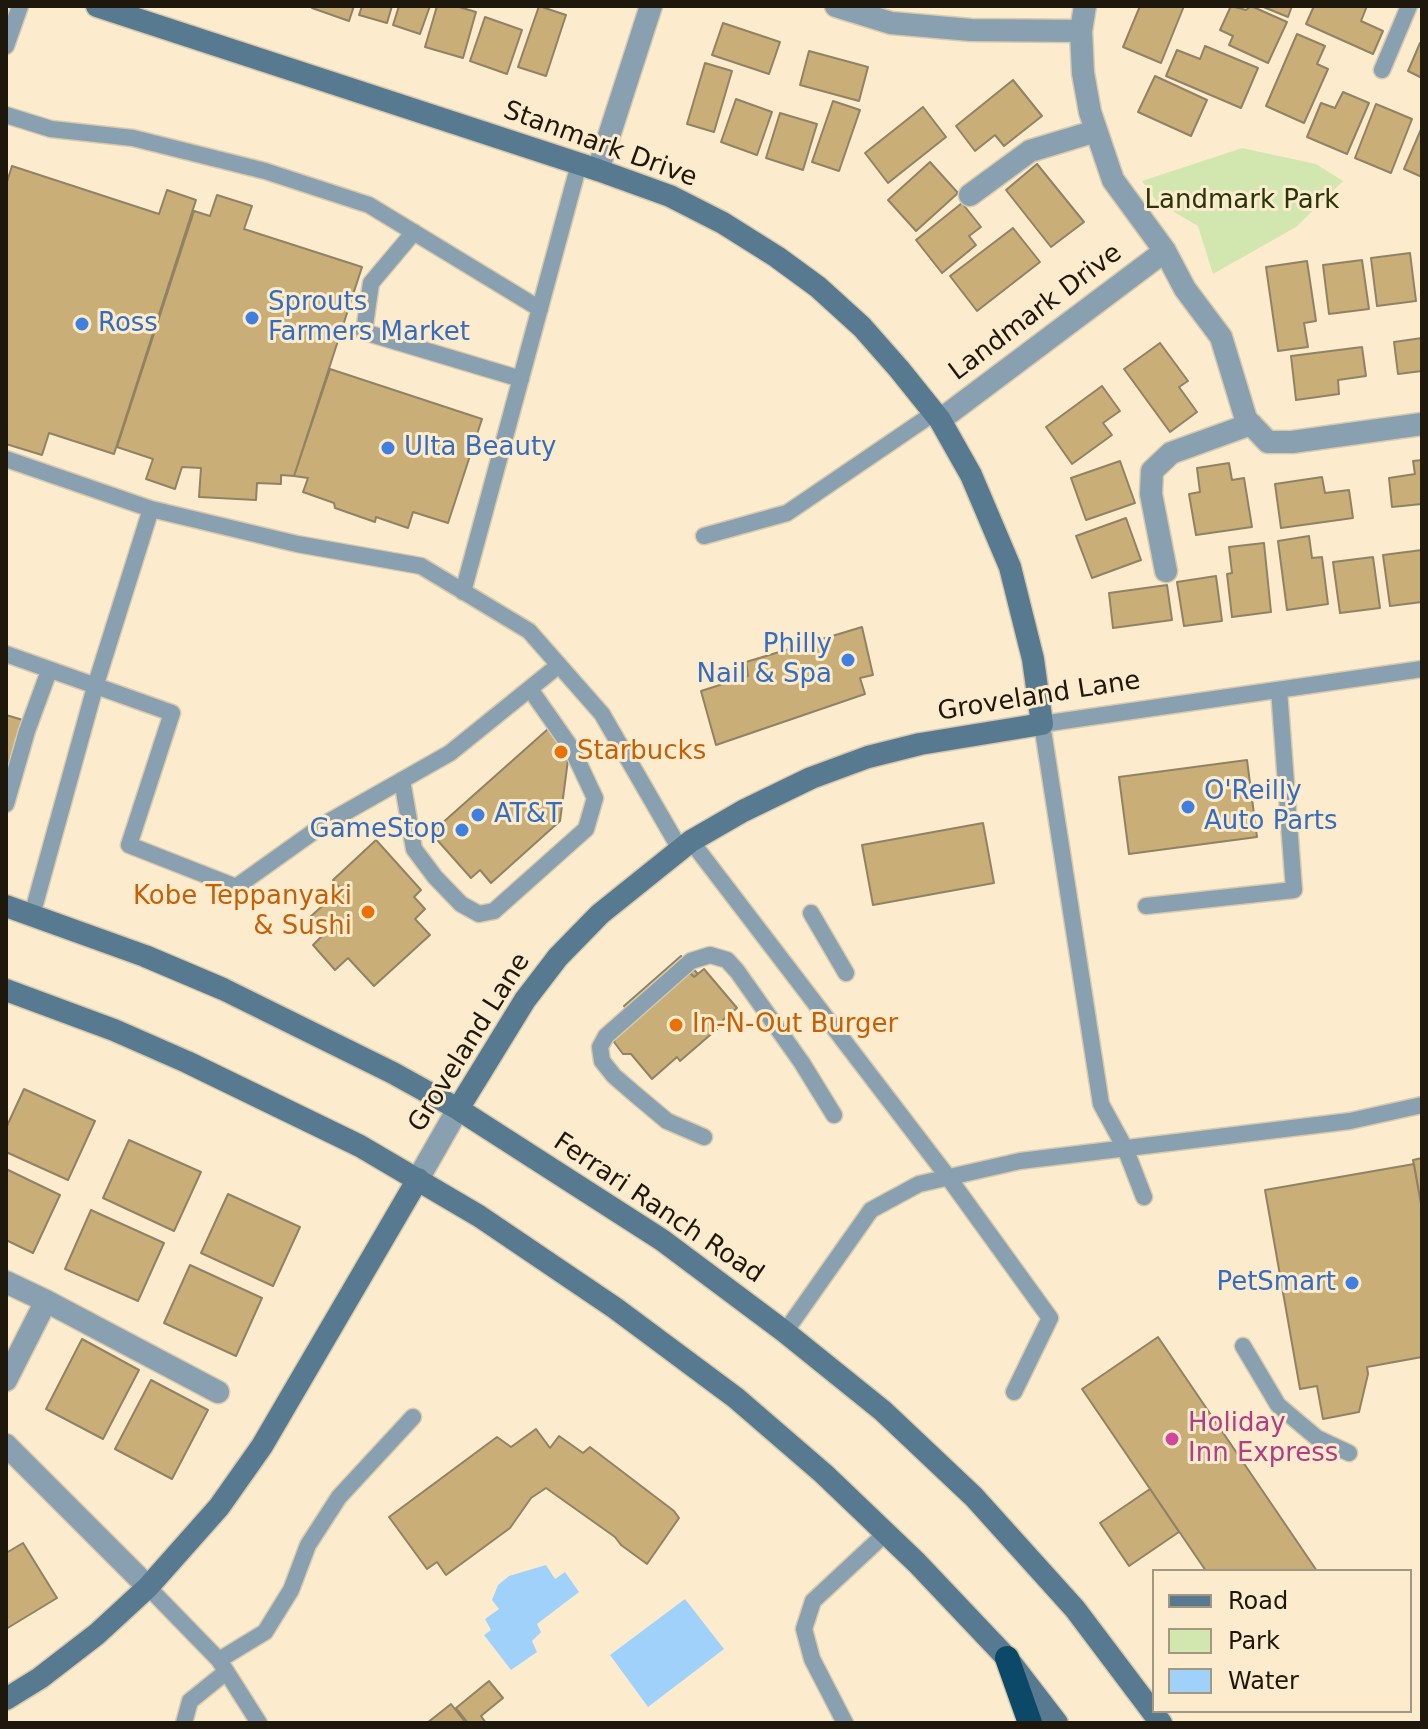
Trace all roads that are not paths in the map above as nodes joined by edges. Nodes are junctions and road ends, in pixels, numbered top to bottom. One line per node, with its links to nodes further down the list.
1 (20, 6): 8 (lane)
2 (97, 6): 12 (main road, Stanmark Drive)
3 (651, 6): 12 (street)
4 (836, 6): 7 (street)
5 (1085, 6): 7 (street)
6 (1409, 6): 9 (lane)
7 (1081, 31): 11 (street)
8 (6, 46)
9 (1382, 70)
10 (6, 115): 14 (lane)
11 (1096, 131): 13 (street); 15 (street)
12 (588, 167): 16 (lane); 18 (main road, Stanmark Drive)
13 (970, 195)
14 (414, 232): 16 (lane); 17 (lane)
15 (1165, 251): 18 (street, Landmark Drive); 19 (street)
16 (540, 309): 17 (lane)
17 (521, 379): 25 (lane)
18 (937, 417): 23 (lane); 33 (main road, Stanmark Drive)
19 (1251, 424): 20 (street); 24 (street)
20 (1422, 424)
21 (6, 459): 22 (lane)
22 (151, 509): 25 (lane); 30 (lane)
23 (704, 536)
24 (1166, 571)
25 (463, 592): 27 (lane)
26 (6, 654): 29 (lane)
27 (559, 665): 31 (lane); 36 (lane)
28 (1422, 669): 32 (lane, Groveland Lane)
29 (49, 671): 30 (lane); 35 (lane)
30 (95, 687): 34 (lane); 40 (lane)
31 (530, 689): 34 (lane); 34 (lane)
32 (1279, 690): 33 (lane, Groveland Lane); 38 (lane)
33 (1042, 724): 36 (main road, Groveland Lane); 47 (lane)
34 (402, 780)
35 (6, 804)
36 (685, 845): 44 (main road, Groveland Lane); 48 (lane)
37 (6, 906): 40 (main road, Ferrari Ranch Road)
38 (1146, 906)
39 (811, 913): 41 (lane)
40 (32, 915): 44 (main road, Ferrari Ranch Road)
41 (846, 973)
42 (6, 990): 49 (main road)
43 (1422, 1105): 47 (lane)
44 (458, 1109): 49 (street, Groveland Lane); 53 (main road, Ferrari Ranch Road)
45 (834, 1115): 46 (lane)
46 (704, 1137)
47 (1125, 1148): 48 (lane); 50 (lane)
48 (948, 1177): 53 (lane); 57 (lane)
49 (418, 1179): 61 (main road); 62 (main road, Groveland Lane)
50 (1144, 1197)
51 (6, 1282): 52 (street)
52 (46, 1301): 55 (street); 56 (street)
53 (785, 1332): 66 (main road, Ferrari Ranch Road)
54 (1243, 1346): 60 (lane)
55 (6, 1380)
56 (218, 1392)
57 (1014, 1392)
58 (413, 1417): 64 (lane)
59 (6, 1445): 62 (street)
60 (1349, 1453)
61 (886, 1533): 63 (main road); 69 (lane)
62 (148, 1587): 64 (lane); 65 (main road, Groveland Lane)
63 (1007, 1658): 70 (highway); 71 (main road)
64 (222, 1666): 67 (lane); 68 (lane)
65 (6, 1699)
66 (1152, 1711)
67 (184, 1723)
68 (259, 1723)
69 (845, 1723)
70 (1030, 1723)
71 (1057, 1723)

